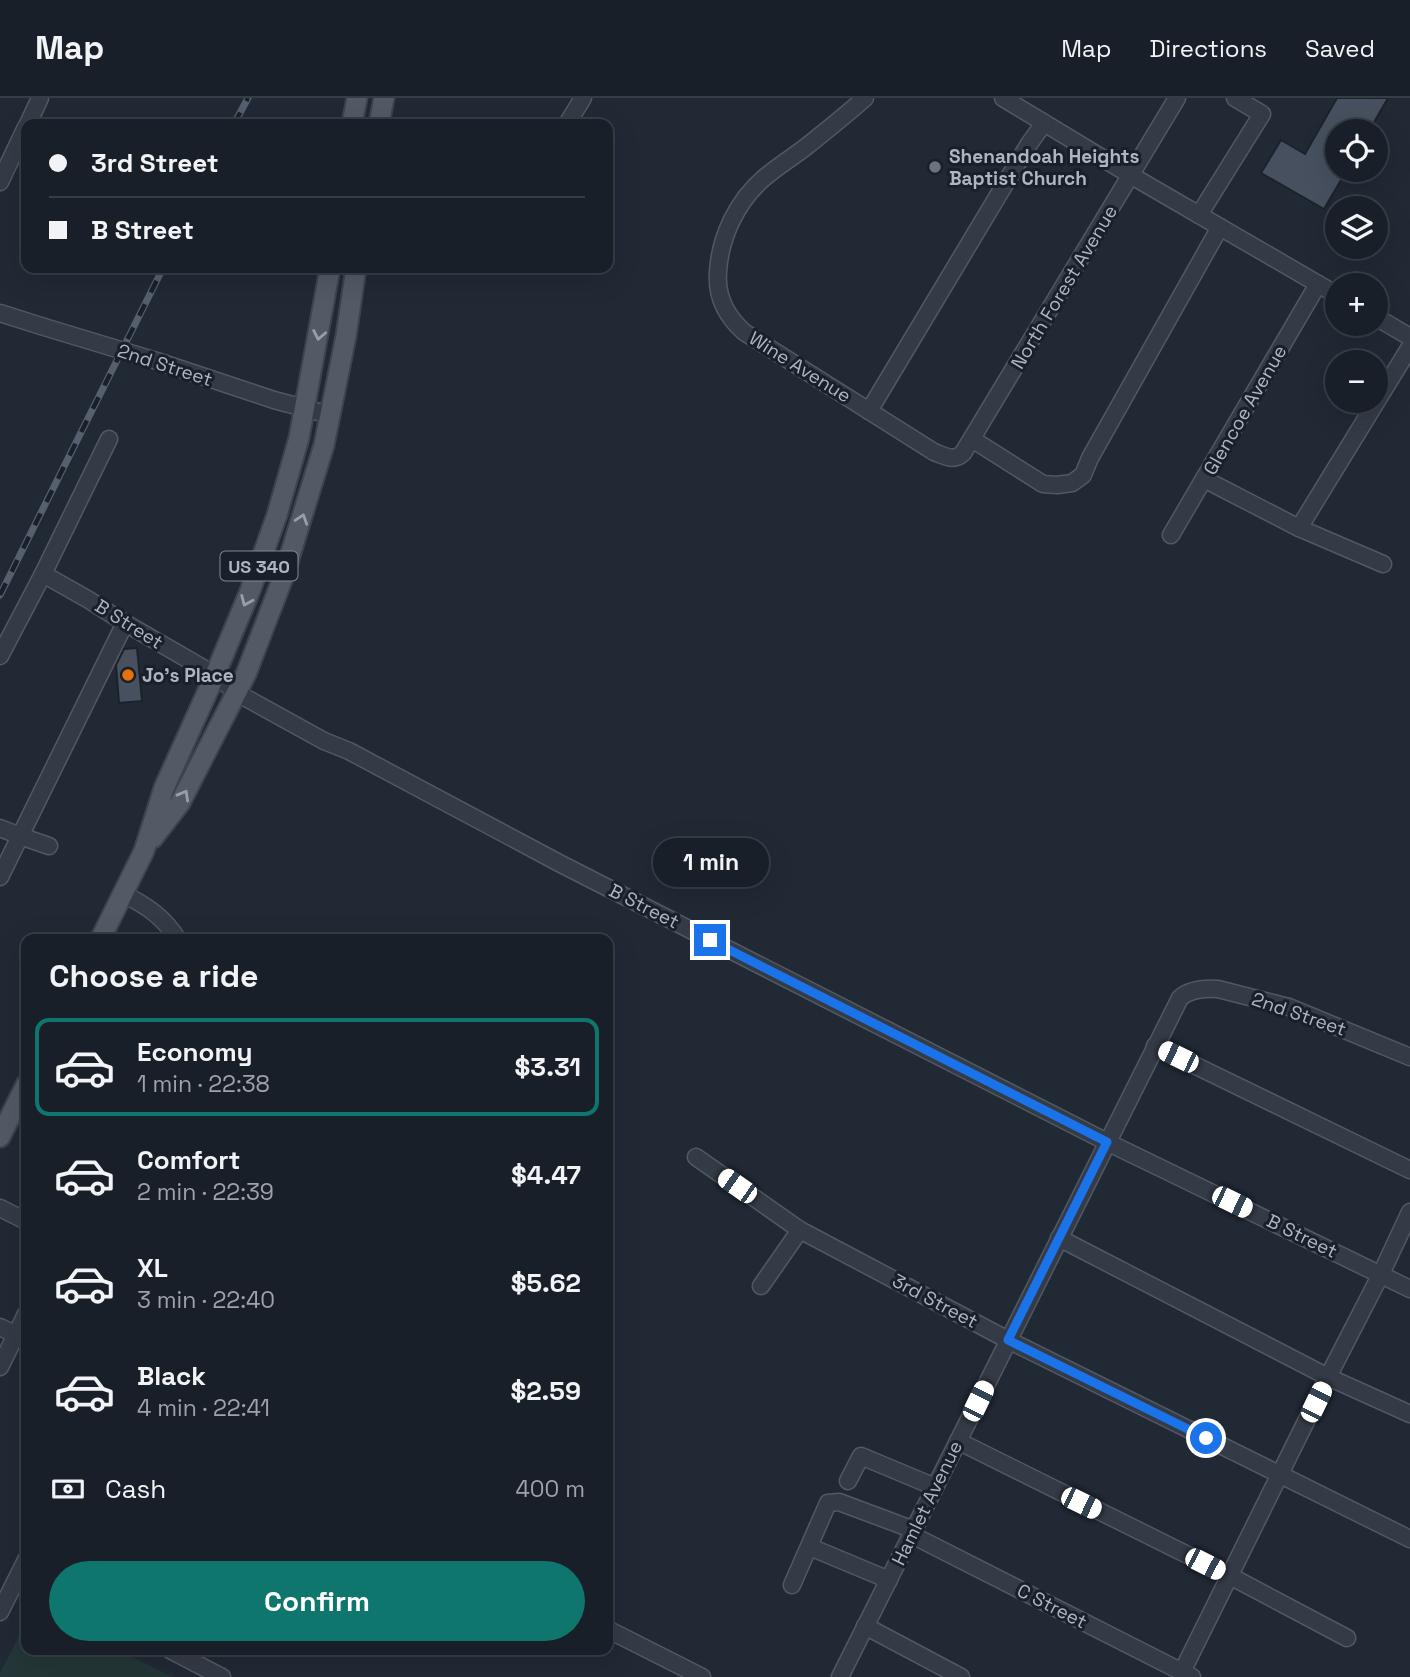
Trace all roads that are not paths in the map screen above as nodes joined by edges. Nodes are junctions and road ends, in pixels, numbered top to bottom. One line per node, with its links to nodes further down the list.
1 (40, 98): 9 (street)
2 (357, 98): 10 (main road)
3 (384, 98): 11 (main road)
4 (583, 98): 12 (street)
5 (865, 98): 28 (street, Wine Avenue)
6 (1003, 98): 13 (street)
7 (1177, 98): 15 (street, North Forest Avenue)
8 (1235, 98): 17 (street)
9 (30, 119)
10 (353, 119)
11 (380, 119)
12 (570, 119)
13 (1044, 122): 15 (street); 28 (street)
14 (21, 138): 16 (street)
15 (1132, 176): 17 (street); 31 (street, North Forest Avenue)
16 (0, 182)
17 (1199, 215): 18 (street)
18 (1220, 227): 21 (street); 31 (street)
19 (329, 273): 27 (main road, US 340, one-way to 27)
20 (355, 273): 29 (main road, US 340)
21 (1318, 284): 22 (street); 32 (street, Glencoe Avenue)
22 (1325, 288)
23 (0, 313): 27 (street, 2nd Street, bridge)
24 (1388, 324): 25 (street)
25 (1410, 337)
26 (1410, 347): 33 (street)
27 (304, 408): 29 (street, 2nd Street); 39 (main road, US 340, one-way to 39)
28 (869, 411): 31 (street, Wine Avenue)
29 (330, 415): 40 (main road, US 340, one-way to 29)
30 (108, 439): 36 (street)
31 (972, 439)
32 (1204, 479): 33 (street); 34 (street, Glencoe Avenue)
33 (1299, 528): 35 (street)
34 (1171, 535)
35 (1383, 564)
36 (43, 574): 37 (street, B Street); 38 (street)
37 (125, 623): 39 (street, B Street); 42 (street)
38 (0, 656)
39 (215, 675): 40 (street, B Street); 44 (main road, US 340)
40 (237, 693): 44 (main road, US 340, one-way to 40); 54 (street, B Street)
41 (0, 828): 42 (street)
42 (20, 836): 43 (street); 45 (street)
43 (49, 846)
44 (144, 851): 46 (main road, US 340)
45 (0, 877)
46 (123, 894): 47 (main road, US 340); 48 (street)
47 (103, 934)
48 (175, 934)
49 (1185, 993): 50 (street, Hamlet Avenue); 51 (street, 2nd Street)
50 (1155, 1046): 54 (street, Hamlet Avenue); 56 (street)
51 (1410, 1057)
52 (21, 1095): 53 (main road)
53 (0, 1137)
54 (1107, 1142): 61 (street, Hamlet Avenue); 62 (street, B Street)
55 (696, 1157): 60 (street, 3rd Street)
56 (1410, 1170)
57 (1, 1211): 59 (street)
58 (1410, 1212): 62 (street)
59 (21, 1220)
60 (800, 1230): 63 (street); 67 (street, 3rd Street)
61 (1059, 1238): 67 (street, Hamlet Avenue); 69 (street)
62 (1381, 1274): 64 (street, B Street); 69 (street)
63 (761, 1286)
64 (1410, 1289)
65 (0, 1327): 66 (street)
66 (21, 1338): 68 (street)
67 (1008, 1340): 71 (street, Hamlet Avenue); 72 (street, 3rd Street)
68 (0, 1367)
69 (1328, 1377): 70 (street); 72 (street)
70 (1410, 1414)
71 (958, 1441): 74 (street, Hamlet Avenue); 79 (street)
72 (1280, 1476): 76 (street, 3rd Street); 79 (street)
73 (848, 1481): 74 (street)
74 (935, 1488): 75 (street, Hamlet Avenue)
75 (913, 1532): 77 (street, C Street); 80 (street, Hamlet Avenue); 87 (street, C Street)
76 (1410, 1539)
77 (810, 1547): 80 (street); 81 (street)
78 (21, 1575): 82 (street)
79 (1230, 1576): 85 (street); 87 (street)
80 (889, 1580): 83 (street, Hamlet Avenue)
81 (792, 1585)
82 (0, 1612)
83 (865, 1626): 90 (street, Hamlet Avenue); 91 (street)
84 (613, 1632): 89 (street)
85 (1347, 1638)
86 (180, 1655): 88 (street)
87 (1187, 1674)
88 (222, 1677)
89 (702, 1677)
90 (840, 1677)
91 (961, 1677)

